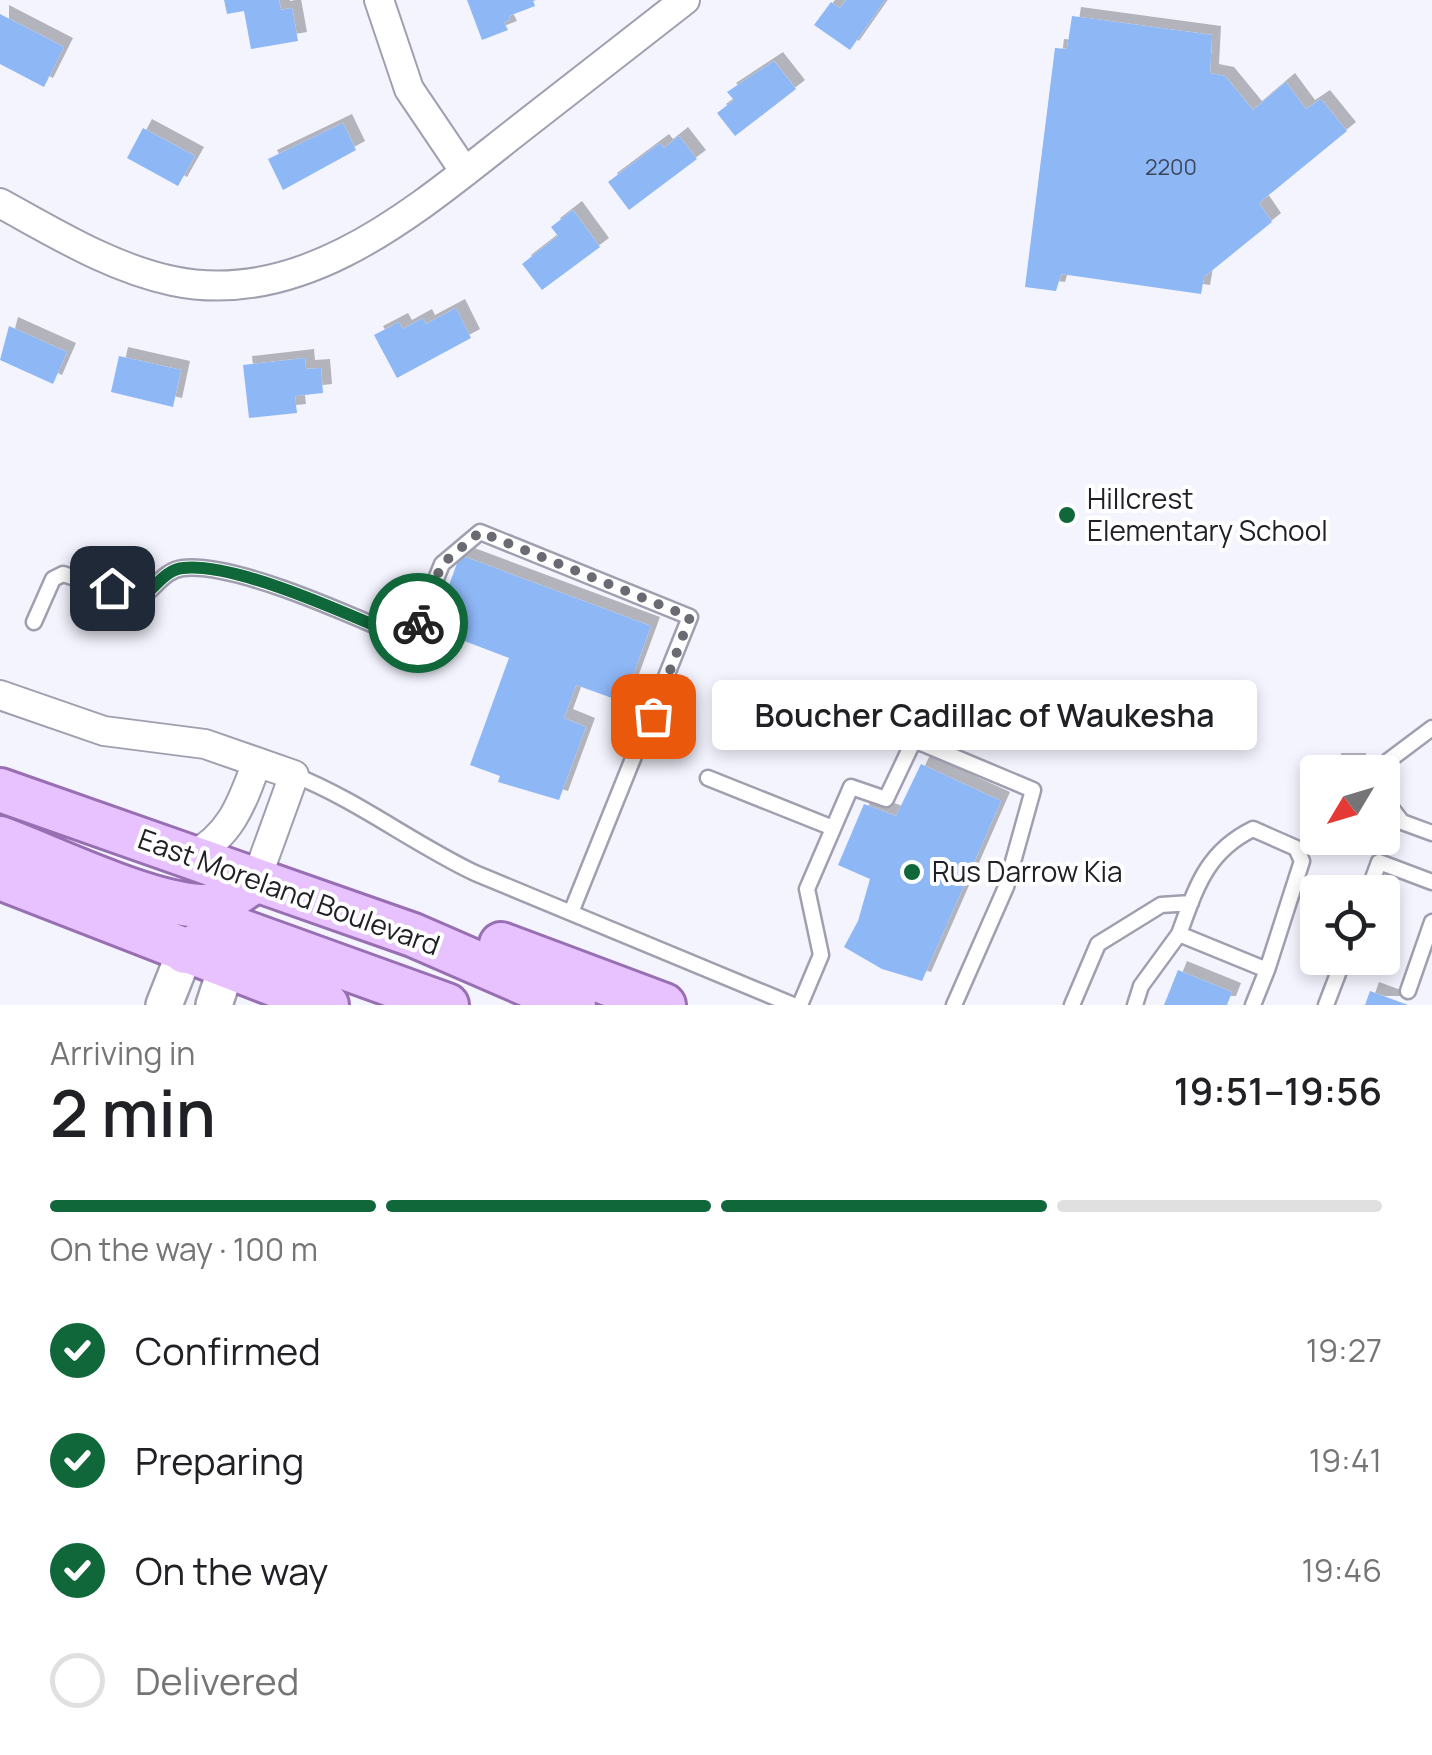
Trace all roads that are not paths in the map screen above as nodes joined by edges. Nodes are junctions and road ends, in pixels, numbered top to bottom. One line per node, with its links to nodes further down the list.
1 (379, 0): 3 (street)
2 (685, 0): 3 (street)
3 (465, 172): 4 (street)
4 (0, 203)
5 (34, 622): 23 (lane)
6 (0, 695): 9 (street)
7 (1432, 728): 8 (lane)
8 (1396, 755)
9 (257, 762): 10 (street); 17 (street)
10 (294, 775): 20 (street); 23 (lane)
11 (708, 778): 14 (lane)
12 (0, 790): 17 (main road, East Moreland Boulevard)
13 (1400, 819): 15 (lane)
14 (833, 828): 37 (lane); 38 (lane)
15 (1432, 833)
16 (0, 838): 20 (main road)
17 (190, 857): 20 (main road, East Moreland Boulevard)
18 (1375, 875): 21 (lane)
19 (0, 878): 27 (main road)
20 (256, 880): 26 (main road, East Moreland Boulevard); 28 (street)
21 (1432, 882)
22 (1190, 903): 25 (lane); 29 (lane); 39 (lane)
23 (572, 910): 37 (lane)
24 (1432, 922): 31 (lane)
25 (1179, 934): 29 (lane); 40 (lane)
26 (414, 935): 35 (main road, East Moreland Boulevard); 36 (main road)
27 (185, 952): 28 (main road); 32 (street)
28 (227, 967): 33 (main road); 34 (main road)
29 (1267, 970): 41 (lane)
30 (1337, 975): 42 (lane)
31 (1408, 991)
32 (164, 1005)
33 (327, 1005)
34 (447, 1005)
35 (574, 1005)
36 (664, 1005)
37 (797, 1005)
38 (954, 1005)
39 (1072, 1005)
40 (1136, 1005)
41 (1253, 1005)
42 (1326, 1005)

